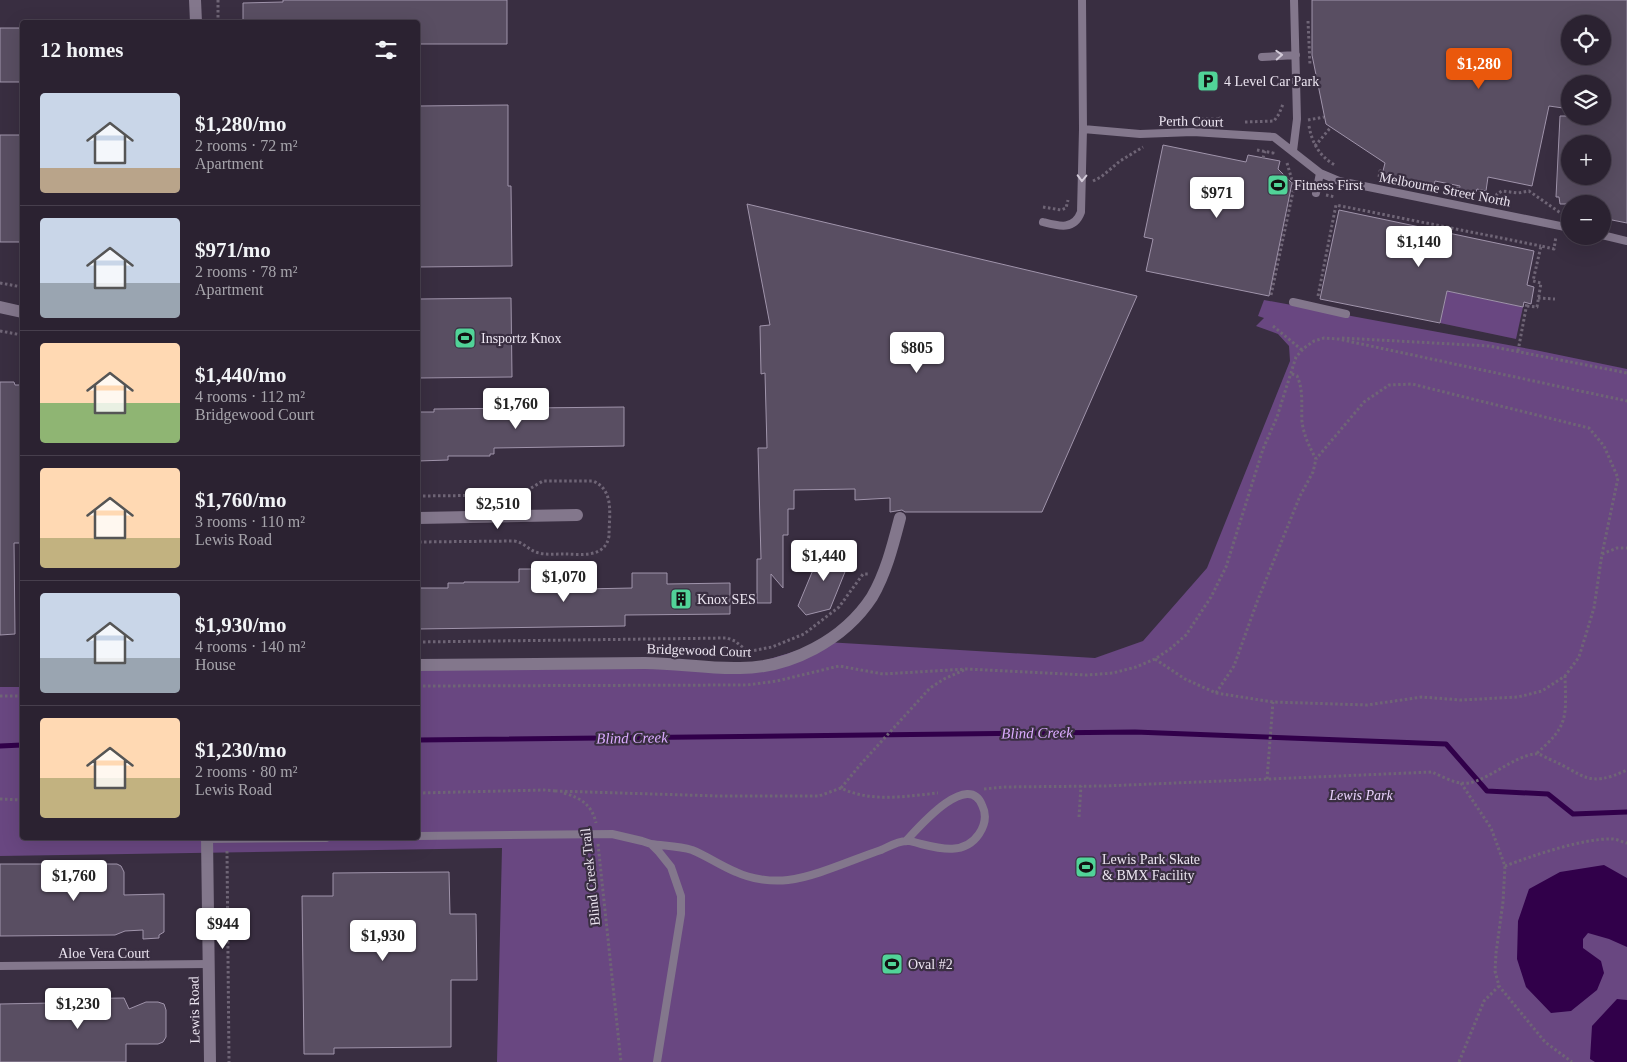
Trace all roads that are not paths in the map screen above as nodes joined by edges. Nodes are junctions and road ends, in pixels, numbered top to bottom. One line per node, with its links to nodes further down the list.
1 (195, 0): 4 (street)
2 (1082, 0): 7 (lane)
3 (1294, 0): 5 (lane)
4 (196, 20)
5 (1296, 55): 6 (lane, one-way to 5); 8 (lane)
6 (1262, 57)
7 (1084, 129): 8 (lane, Perth Court); 11 (lane, one-way to 11)
8 (1293, 151): 9 (lane, Melbourne Street North)
9 (1320, 173): 10 (lane); 12 (lane, Melbourne Street North)
10 (1316, 193)
11 (1043, 222)
12 (1561, 226)
13 (1611, 237): 14 (lane)
14 (1627, 241)
15 (1293, 302): 18 (lane)
16 (0, 307): 17 (street)
17 (20, 312)
18 (1346, 314)
19 (577, 515): 20 (street)
20 (420, 518)
21 (900, 518): 22 (street, Bridgewood Court)
22 (420, 664)
23 (420, 836): 26 (lane)
24 (207, 840): 27 (street, Lewis Road)
25 (906, 841): 25 (lane); 26 (lane)
26 (651, 844): 30 (lane)
27 (209, 964): 28 (lane, Aloe Vera Court); 29 (street, Lewis Road)
28 (0, 966)
29 (210, 1062)
30 (657, 1062)

